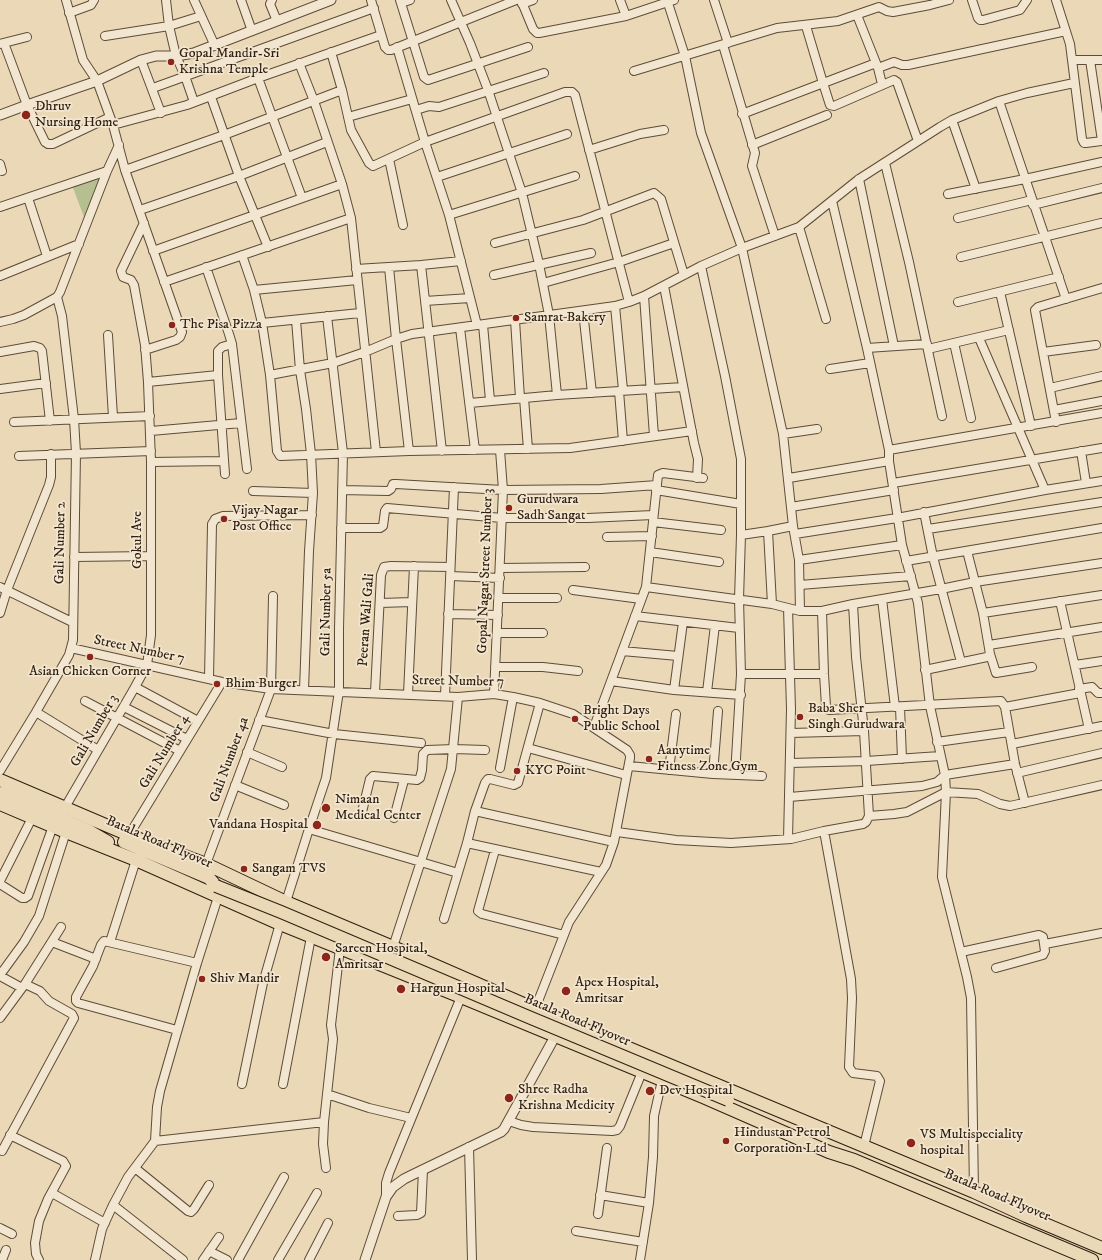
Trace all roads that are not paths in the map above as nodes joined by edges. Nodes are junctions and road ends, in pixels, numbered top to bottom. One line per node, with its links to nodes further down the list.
1 (66, 0): 23 (street)
2 (94, 0): 23 (street)
3 (166, 0): 29 (street)
4 (194, 0): 25 (street)
5 (240, 0): 31 (street)
6 (272, 0): 27 (street)
7 (331, 0): 27 (street)
8 (371, 0): 22 (street)
9 (410, 0): 20 (street)
10 (452, 0): 28 (street)
11 (533, 0): 17 (street)
12 (620, 0): 26 (street)
13 (714, 0): 38 (street)
14 (949, 0): 21 (street)
15 (972, 0): 19 (street)
16 (1056, 0): 32 (street)
17 (520, 1): 26 (street); 28 (street)
18 (669, 1): 26 (street); 44 (street)
19 (1025, 1)
20 (400, 2): 36 (street)
21 (881, 3): 24 (street)
22 (374, 8): 33 (street); 54 (street)
23 (69, 13): 56 (street)
24 (857, 15): 30 (street); 51 (street)
25 (201, 16): 29 (street); 39 (street)
26 (626, 16)
27 (277, 21): 31 (street)
28 (461, 22): 36 (street); 50 (street)
29 (169, 26): 34 (street); 43 (street)
30 (806, 26): 38 (street); 57 (street)
31 (252, 31): 39 (street)
32 (1066, 31): 46 (street); 51 (street)
33 (381, 35): 40 (street); 42 (street)
34 (105, 36)
35 (27, 37): 37 (street)
36 (413, 41): 40 (street); 50 (street)
37 (2, 44): 68 (street)
38 (726, 44): 44 (street); 72 (street)
39 (215, 46): 43 (street)
40 (397, 47): 64 (street)
41 (528, 48): 50 (street)
42 (331, 52): 49 (street); 61 (street)
43 (176, 56): 45 (street); 54 (street)
44 (685, 56): 52 (street); 129 (street)
45 (141, 60): 56 (street); 60 (street)
46 (1073, 60): 47 (street); 58 (street)
47 (1090, 60): 48 (street); 69 (street)
48 (1102, 60)
49 (299, 63): 55 (street); 65 (street)
50 (478, 63): 62 (street)
51 (877, 65): 57 (street); 59 (street)
52 (634, 71)
53 (544, 73): 62 (street)
54 (185, 76): 60 (street); 67 (street)
55 (258, 78): 63 (street); 75 (street)
56 (97, 81): 68 (street); 79 (street)
57 (823, 83): 59 (street); 72 (street)
58 (1074, 83): 66 (street); 84 (street)
59 (882, 84): 83 (street)
60 (153, 88): 71 (street)
61 (342, 90): 65 (street); 76 (street)
62 (488, 90): 70 (street); 77 (street)
63 (211, 97): 67 (street); 82 (street)
64 (412, 99): 70 (street); 76 (street)
65 (314, 101): 75 (street); 85 (street)
66 (999, 101): 78 (street); 101 (street)
67 (194, 102): 71 (street)
68 (27, 104): 73 (street); 79 (street)
69 (1100, 106): 84 (street)
70 (416, 110): 86 (street)
71 (162, 113): 79 (street)
72 (742, 114): 88 (street)
73 (0, 115)
74 (827, 115): 88 (street)
75 (273, 116): 82 (street); 91 (street)
76 (348, 117): 92 (street)
77 (498, 117): 86 (street); 89 (street); 90 (street)
78 (952, 120): 83 (street); 104 (street)
79 (112, 121): 87 (street)
80 (664, 130): 89 (street)
81 (567, 134): 90 (street)
82 (224, 135): 95 (street); 97 (street)
83 (918, 141): 94 (street)
84 (1102, 141)
85 (328, 142): 91 (street); 102 (street)
86 (425, 142): 92 (street); 99 (street)
87 (119, 145): 95 (street); 96 (street)
88 (752, 145): 123 (street)
89 (589, 150): 113 (street)
90 (509, 153): 99 (street); 105 (street)
91 (288, 158): 97 (street); 108 (street)
92 (389, 159): 120 (street)
93 (1102, 162): 101 (street)
94 (885, 163): 100 (street); 182 (street)
95 (126, 170): 112 (street)
96 (107, 171): 107 (street); 127 (street)
97 (239, 176): 112 (street); 114 (street)
98 (575, 176): 105 (street)
99 (437, 177): 115 (street)
100 (859, 179): 109 (street); 181 (street)
101 (1025, 179): 104 (street); 110 (street)
102 (342, 184): 108 (street); 116 (street)
103 (1102, 188): 110 (street)
104 (976, 189): 106 (street)
105 (522, 193): 115 (street); 122 (street)
106 (948, 194)
107 (28, 198): 111 (street); 132 (street)
108 (302, 198): 114 (street)
109 (832, 201): 121 (street); 183 (street)
110 (1033, 202): 117 (street); 124 (street)
111 (0, 207)
112 (140, 210): 118 (street)
113 (606, 211): 122 (street); 126 (street); 136 (street)
114 (255, 215): 128 (street); 130 (street)
115 (449, 216): 135 (street)
116 (351, 218): 128 (street); 142 (street)
117 (958, 218)
118 (144, 223): 130 (street); 184 (street, Gokul Ave)
119 (1100, 223): 124 (street)
120 (403, 225)
121 (799, 227): 123 (street); 166 (street)
122 (532, 233): 125 (street); 137 (street)
123 (775, 236): 129 (street)
124 (1045, 237): 134 (street); 146 (street)
125 (495, 243)
126 (674, 243): 136 (street); 144 (street)
127 (79, 244): 132 (street); 155 (street)
128 (268, 247): 133 (street)
129 (742, 248): 139 (street); 225 (street)
130 (153, 251): 148 (street)
131 (591, 253): 137 (street)
132 (47, 256): 145 (street)
133 (242, 256): 141 (street); 152 (street)
134 (961, 257)
135 (461, 261): 138 (street); 156 (street)
136 (619, 262): 149 (street); 159 (street)
137 (539, 264): 143 (street); 149 (street)
138 (421, 265): 140 (street); 158 (street)
139 (701, 266): 144 (street); 261 (street)
140 (389, 267): 142 (street); 177 (street)
141 (206, 268): 148 (street); 179 (street)
142 (356, 269): 147 (street)
143 (494, 275)
144 (684, 275): 150 (street)
145 (0, 276)
146 (1059, 277): 153 (street); 157 (street)
147 (357, 280): 152 (street); 163 (street)
148 (164, 282): 184 (street)
149 (543, 283): 164 (street)
150 (664, 286): 154 (street); 197 (street)
151 (1102, 288): 157 (street)
152 (254, 290): 170 (street)
153 (1000, 292): 160 (street); 173 (street)
154 (644, 296): 159 (street); 200 (street)
155 (57, 297): 169 (street); 214 (street, Gali Number 2)
156 (470, 298): 158 (street); 171 (street)
157 (1066, 299): 187 (street)
158 (425, 301): 174 (street)
159 (629, 302): 161 (street)
160 (958, 302)
161 (616, 306): 162 (street); 201 (street)
162 (583, 311): 164 (street); 202 (street)
163 (360, 313): 165 (street); 186 (street)
164 (549, 315): 168 (street); 203 (street)
165 (327, 316): 167 (street); 188 (street, Gali Number 5a)
166 (826, 319)
167 (296, 320): 170 (street); 191 (street)
168 (515, 320): 171 (street); 204 (street)
169 (0, 322)
170 (262, 323): 193 (street)
171 (480, 325): 172 (street); 205 (street)
172 (460, 328): 174 (street); 207 (street)
173 (1009, 330): 176 (street); 220 (street)
174 (428, 331): 177 (street); 235 (street)
175 (108, 336): 212 (street)
176 (978, 338): 178 (street); 221 (street)
177 (396, 339): 186 (street); 234 (street)
178 (954, 343): 182 (street); 213 (street)
179 (232, 344): 192 (street); 218 (street)
180 (1096, 344): 187 (street)
181 (894, 346): 182 (street); 183 (street)
182 (927, 346): 211 (street)
183 (867, 348): 189 (street)
184 (145, 350): 195 (street, Gokul Ave)
185 (0, 352): 196 (street)
186 (365, 352): 188 (street); 236 (street)
187 (1043, 352): 198 (street)
188 (333, 363): 191 (street); 239 (street, Gali Number 5a)
189 (870, 363): 190 (street); 232 (street)
190 (830, 369)
191 (300, 370): 193 (street); 241 (street)
192 (218, 375): 195 (street); 219 (street)
193 (270, 375): 241 (street)
194 (1102, 376): 198 (street)
195 (148, 382): 210 (street, Gokul Ave)
196 (46, 383): 199 (street); 215 (street)
197 (683, 387): 200 (street); 224 (street)
198 (1050, 388): 208 (street)
199 (0, 389)
200 (651, 389): 201 (street); 226 (street)
201 (621, 390): 202 (street); 227 (street)
202 (592, 393): 203 (street)
203 (557, 395): 204 (street)
204 (522, 398): 205 (street); 229 (street)
205 (490, 400): 207 (street)
206 (1102, 401): 208 (street)
207 (470, 403): 230 (street)
208 (1054, 410): 217 (street)
209 (1102, 413): 217 (street)
210 (150, 416): 212 (street); 223 (street, Gokul Ave)
211 (942, 416)
212 (113, 417): 214 (street)
213 (971, 418)
214 (74, 419): 215 (street); 238 (street, Gali Number 2)
215 (50, 421): 216 (street)
216 (14, 422)
217 (1056, 422): 220 (street)
218 (241, 423): 219 (street); 247 (street)
219 (221, 425): 223 (street); 244 (street)
220 (1031, 426): 221 (street)
221 (1017, 427): 232 (street); 243 (street)
222 (818, 429): 225 (street)
223 (151, 431): 233 (street, Gokul Ave)
224 (692, 431): 226 (street); 254 (street)
225 (783, 434): 249 (street)
226 (654, 436): 227 (street)
227 (623, 441): 229 (street)
228 (1102, 448): 237 (street)
229 (528, 449): 231 (street)
230 (475, 450): 231 (street); 235 (street)
231 (500, 450): 256 (street, Gopal Nagar Street Number 3)
232 (888, 450): 245 (street)
233 (151, 451): 238 (street); 246 (street, Gokul Ave)
234 (409, 451): 235 (street); 236 (street)
235 (442, 451)
236 (376, 452): 239 (street)
237 (1081, 452): 243 (street); 251 (street)
238 (76, 453): 240 (street); 282 (street, Gali Number 2)
239 (344, 453): 241 (street); 255 (street, Gali Number 5a)
240 (51, 454): 242 (street); 299 (street)
241 (311, 454): 259 (street)
242 (20, 456)
243 (1033, 460): 253 (street); 257 (street)
244 (224, 461): 246 (street); 248 (street)
245 (889, 461): 249 (street); 253 (street)
246 (152, 462): 283 (street, Gokul Ave)
247 (247, 469)
248 (225, 474)
249 (789, 478): 262 (street)
250 (1102, 481): 251 (street)
251 (1086, 483): 257 (street)
252 (454, 487): 255 (street); 256 (street); 264 (street)
253 (894, 487): 262 (street); 268 (street)
254 (656, 488): 256 (street); 261 (street); 267 (street)
255 (342, 490): 270 (street, Gali Number 5a)
256 (503, 490): 266 (street, Gopal Nagar Street Number 3)
257 (1045, 490): 263 (street)
258 (253, 491): 259 (street)
259 (313, 493): 265 (street)
260 (1102, 502): 272 (street)
261 (741, 504): 276 (street)
262 (791, 507): 269 (street)
263 (924, 512): 268 (street); 272 (street)
264 (454, 514): 266 (street); 270 (street); 290 (street)
265 (312, 515): 347 (street); 352 (street)
266 (502, 518): 267 (street); 292 (street, Gopal Nagar Street Number 3)
267 (653, 518): 273 (street); 278 (street)
268 (898, 518): 275 (street); 279 (street)
269 (793, 526): 274 (street); 275 (street)
270 (341, 528): 354 (street, Gali Number 5a)
271 (1102, 528): 280 (street)
272 (928, 529): 284 (street)
273 (721, 530)
274 (768, 531): 276 (street); 313 (street)
275 (795, 534): 285 (street)
276 (741, 535): 308 (street)
277 (607, 536): 278 (street)
278 (652, 536): 281 (street)
279 (902, 545): 285 (street); 286 (street)
280 (967, 551): 284 (street); 296 (street)
281 (650, 552): 287 (street); 298 (street)
282 (74, 556): 283 (street); 323 (street, Gali Number 2)
283 (151, 556): 338 (street, Gokul Ave)
284 (933, 557): 286 (street); 300 (street)
285 (799, 560): 297 (street)
286 (906, 561): 294 (street)
287 (719, 562)
288 (1102, 563): 296 (street)
289 (414, 566): 290 (street, Peeran Wali Gali); 311 (street); 312 (street, Peeran Wali Gali)
290 (450, 567): 293 (street)
291 (585, 567): 292 (street)
292 (501, 568): 295 (street, Gopal Nagar Street Number 3)
293 (450, 576): 295 (street); 320 (street)
294 (911, 576): 297 (street); 302 (street)
295 (500, 578): 305 (street, Gopal Nagar Street Number 3)
296 (975, 582): 300 (street); 319 (street)
297 (800, 586): 316 (street)
298 (646, 587): 307 (street); 308 (street)
299 (4, 589): 318 (street); 323 (street)
300 (941, 589): 302 (street); 337 (street)
301 (573, 590): 307 (street)
302 (916, 594): 309 (street); 342 (street)
303 (1102, 595): 310 (street)
304 (273, 596): 351 (street)
305 (499, 598): 306 (street); 321 (street, Gopal Nagar Street Number 3)
306 (558, 598)
307 (641, 599): 322 (street)
308 (739, 599): 313 (street); 327 (street)
309 (882, 599): 314 (street); 369 (street)
310 (1060, 601): 319 (street); 328 (street)
311 (412, 602): 312 (street); 359 (street)
312 (380, 603): 356 (street, Peeran Wali Gali)
313 (772, 604): 315 (street)
314 (853, 604): 317 (street); 371 (street)
315 (788, 608): 316 (street); 345 (street)
316 (800, 611): 317 (street)
317 (822, 611): 346 (street)
318 (0, 613)
319 (983, 613): 331 (street)
320 (448, 614): 321 (street); 362 (street)
321 (498, 615): 329 (street, Gopal Nagar Street Number 3)
322 (635, 616): 324 (street); 333 (street)
323 (72, 622): 332 (street, Gali Number 2)
324 (683, 622): 325 (street); 335 (street)
325 (715, 625): 327 (street); 357 (street)
326 (1102, 627): 328 (street)
327 (739, 628): 344 (street)
328 (1067, 632): 331 (street); 339 (street)
329 (497, 633): 330 (street); 340 (street, Gopal Nagar Street Number 3)
330 (543, 633)
331 (989, 645): 334 (street)
332 (71, 648): 338 (street, Street Number 7); 373 (street, Gali Number 2)
333 (622, 651): 335 (street); 349 (street)
334 (990, 654): 337 (street); 341 (street)
335 (678, 656): 353 (street)
336 (1102, 661): 339 (street)
337 (961, 662): 342 (street)
338 (146, 665): 347 (street, Street Number 7); 350 (street, Gali Number 3)
339 (1075, 665): 355 (street)
340 (495, 667): 343 (street); 360 (street, Gopal Nagar Street Number 3)
341 (1032, 667)
342 (925, 670): 367 (street)
343 (578, 671)
344 (741, 674): 345 (street); 361 (street)
345 (790, 674): 346 (street); 383 (street)
346 (824, 674): 371 (street)
347 (208, 678): 348 (street, Street Number 7)
348 (222, 682): 351 (street, Street Number 7); 377 (street, Gali Number 4)
349 (611, 682): 353 (street); 378 (street)
350 (135, 687): 368 (street, Gali Number 3); 377 (street)
351 (271, 689): 352 (street, Street Number 7); 376 (street, Gali Number 4a)
352 (304, 690): 354 (street, Street Number 7)
353 (674, 690): 357 (street)
354 (339, 691): 356 (street, Street Number 7); 384 (street, Gali Number 5a)
355 (1080, 691): 358 (street); 370 (street); 380 (street)
356 (375, 692): 359 (street, Street Number 7)
357 (707, 692): 361 (street)
358 (1102, 693)
359 (408, 694): 362 (street, Street Number 7)
360 (494, 694): 363 (street, Street Number 7); 364 (street, Street Number 7)
361 (741, 695): 409 (street)
362 (445, 696): 363 (street, Street Number 7)
363 (458, 697): 390 (street)
364 (513, 697): 366 (street, Street Number 7); 403 (street)
365 (86, 701): 375 (street)
366 (540, 703): 378 (street, Street Number 7); 389 (street)
367 (930, 706): 369 (street); 370 (street); 386 (street)
368 (124, 707): 375 (street, Gali Number 3); 385 (street)
369 (898, 707): 371 (street); 397 (street)
370 (1005, 707): 382 (street)
371 (862, 709): 381 (street)
372 (718, 711): 407 (street)
373 (36, 712): 391 (street); 405 (street, Gali Number 2)
374 (676, 714): 404 (street)
375 (117, 719): 391 (street, Gali Number 3); 393 (street)
376 (258, 720): 384 (street); 394 (street, Gali Number 4a)
377 (198, 721): 385 (street, Gali Number 4)
378 (594, 726): 401 (street, Street Number 7)
379 (1102, 726): 380 (street)
380 (1089, 729): 388 (street)
381 (864, 731): 383 (street); 398 (street)
382 (1010, 732): 386 (street); 388 (street)
383 (791, 733): 399 (street)
384 (334, 734): 387 (street); 430 (street, Gali Number 5a)
385 (188, 739): 393 (street, Gali Number 4)
386 (937, 742): 396 (street)
387 (421, 743)
388 (1012, 744): 400 (street)
389 (528, 748): 408 (street); 424 (street)
390 (454, 749): 392 (street); 413 (street); 440 (street)
391 (98, 750): 423 (street, Gali Number 3)
392 (485, 750)
393 (180, 751): 434 (street, Gali Number 4)
394 (247, 752): 402 (street); 414 (street, Gali Number 4a)
395 (1102, 753): 406 (street)
396 (940, 756): 397 (street); 410 (street)
397 (902, 759): 398 (street)
398 (866, 761): 399 (street); 416 (street)
399 (790, 763): 419 (street)
400 (1015, 764): 406 (street); 410 (street)
401 (628, 766): 404 (street); 408 (street, Street Number 7)
402 (282, 767)
403 (500, 768)
404 (669, 770): 407 (street)
405 (0, 771)
406 (1017, 773): 420 (street)
407 (713, 774): 409 (street)
408 (626, 775): 433 (street, Street Number 7)
409 (735, 775): 411 (street)
410 (944, 775): 416 (street); 417 (street)
411 (762, 776)
412 (0, 780): 423 (main road)
413 (404, 780): 425 (street); 428 (street)
414 (235, 785): 422 (street); 441 (street, Gali Number 4a)
415 (1102, 785): 420 (street)
416 (867, 790): 419 (street); 426 (street)
417 (946, 792): 420 (street); 426 (street); 459 (street)
418 (0, 793): 446 (main road, Batala Road Flyover)
419 (789, 797): 435 (street)
420 (1025, 803)
421 (0, 804): 427 (main road)
422 (284, 805)
423 (64, 809): 434 (main road)
424 (475, 811): 436 (street); 437 (street)
425 (362, 812)
426 (869, 816): 431 (street)
427 (32, 818): 429 (main road); 444 (street)
428 (394, 818)
429 (53, 826): 432 (main road); 445 (street)
430 (309, 828): 440 (street); 447 (street, Gali Number 5a)
431 (824, 831): 435 (street); 484 (street)
432 (66, 832): 439 (main road); 463 (street)
433 (617, 832): 435 (street); 436 (street, Street Number 7)
434 (129, 835): 441 (main road)
435 (788, 839)
436 (614, 842): 442 (street, Street Number 7)
437 (467, 843): 438 (street); 443 (street)
438 (495, 850): 442 (street); 453 (street)
439 (136, 860): 446 (main road); 455 (street)
440 (421, 862): 443 (street); 457 (street)
441 (206, 864): 447 (main road)
442 (601, 872): 453 (street, Street Number 7)
443 (458, 873): 448 (street)
444 (0, 881)
445 (0, 884)
446 (217, 891): 449 (main road); 461 (street); 484 (main road, Batala Road Flyover, bridge)
447 (286, 902): 449 (street, Gali Number 5a); 457 (main road)
448 (444, 919)
449 (280, 924): 452 (main road); 473 (street, Gali Number 5a)
450 (61, 927): 454 (street)
451 (1102, 933): 456 (street)
452 (311, 937): 458 (main road); 474 (street)
453 (563, 938): 466 (street, Street Number 7)
454 (52, 942): 460 (street); 464 (street)
455 (110, 942): 460 (street); 461 (street)
456 (1045, 944): 459 (street); 462 (street)
457 (393, 947): 466 (main road)
458 (340, 948): 465 (main road); 475 (street)
459 (961, 952): 490 (street)
460 (96, 959): 469 (street)
461 (197, 963): 469 (street)
462 (996, 968)
463 (0, 975): 464 (street)
464 (23, 986): 467 (street); 479 (street)
465 (461, 997): 470 (main road); 476 (street)
466 (535, 1009): 468 (main road)
467 (0, 1018)
468 (562, 1021): 470 (street); 484 (main road)
469 (177, 1030): 480 (street)
470 (556, 1036): 471 (main road); 477 (street)
471 (642, 1072): 472 (main road); 477 (street)
472 (662, 1080): 495 (street); 522 (main road)
473 (242, 1084)
474 (283, 1084)
475 (327, 1094): 476 (street); 478 (street)
476 (411, 1118): 494 (street)
477 (509, 1121): 481 (street)
478 (324, 1122): 480 (street); 486 (street)
479 (10, 1135): 483 (street); 491 (street)
480 (155, 1141): 485 (street)
481 (469, 1148): 487 (street); 520 (street)
482 (607, 1148): 493 (street)
483 (2, 1151)
484 (861, 1151): 490 (main road); 509 (main road, Batala Road Flyover)
485 (135, 1168): 489 (street); 496 (street)
486 (326, 1168)
487 (422, 1170): 494 (street); 498 (street)
488 (284, 1177): 516 (street)
489 (209, 1185)
490 (974, 1192): 506 (main road)
491 (52, 1193): 499 (street); 511 (street)
492 (317, 1193): 517 (street)
493 (600, 1195): 495 (street); 497 (street)
494 (386, 1197): 519 (street)
495 (649, 1203): 505 (street)
496 (113, 1205): 499 (street); 513 (street)
497 (598, 1214)
498 (398, 1216)
499 (105, 1223): 512 (street)
500 (328, 1223): 518 (street)
501 (0, 1228): 503 (street)
502 (576, 1231): 505 (street)
503 (12, 1234)
504 (219, 1237): 508 (street)
505 (643, 1242): 521 (street)
506 (1102, 1248)
507 (6, 1250): 510 (street)
508 (209, 1251): 514 (street); 515 (street)
509 (1102, 1257)
510 (2, 1260)
511 (39, 1260)
512 (95, 1260)
513 (183, 1260)
514 (203, 1260)
515 (227, 1260)
516 (238, 1260)
517 (278, 1260)
518 (308, 1260)
519 (365, 1260)
520 (472, 1260)
521 (640, 1260)
522 (1092, 1260)

